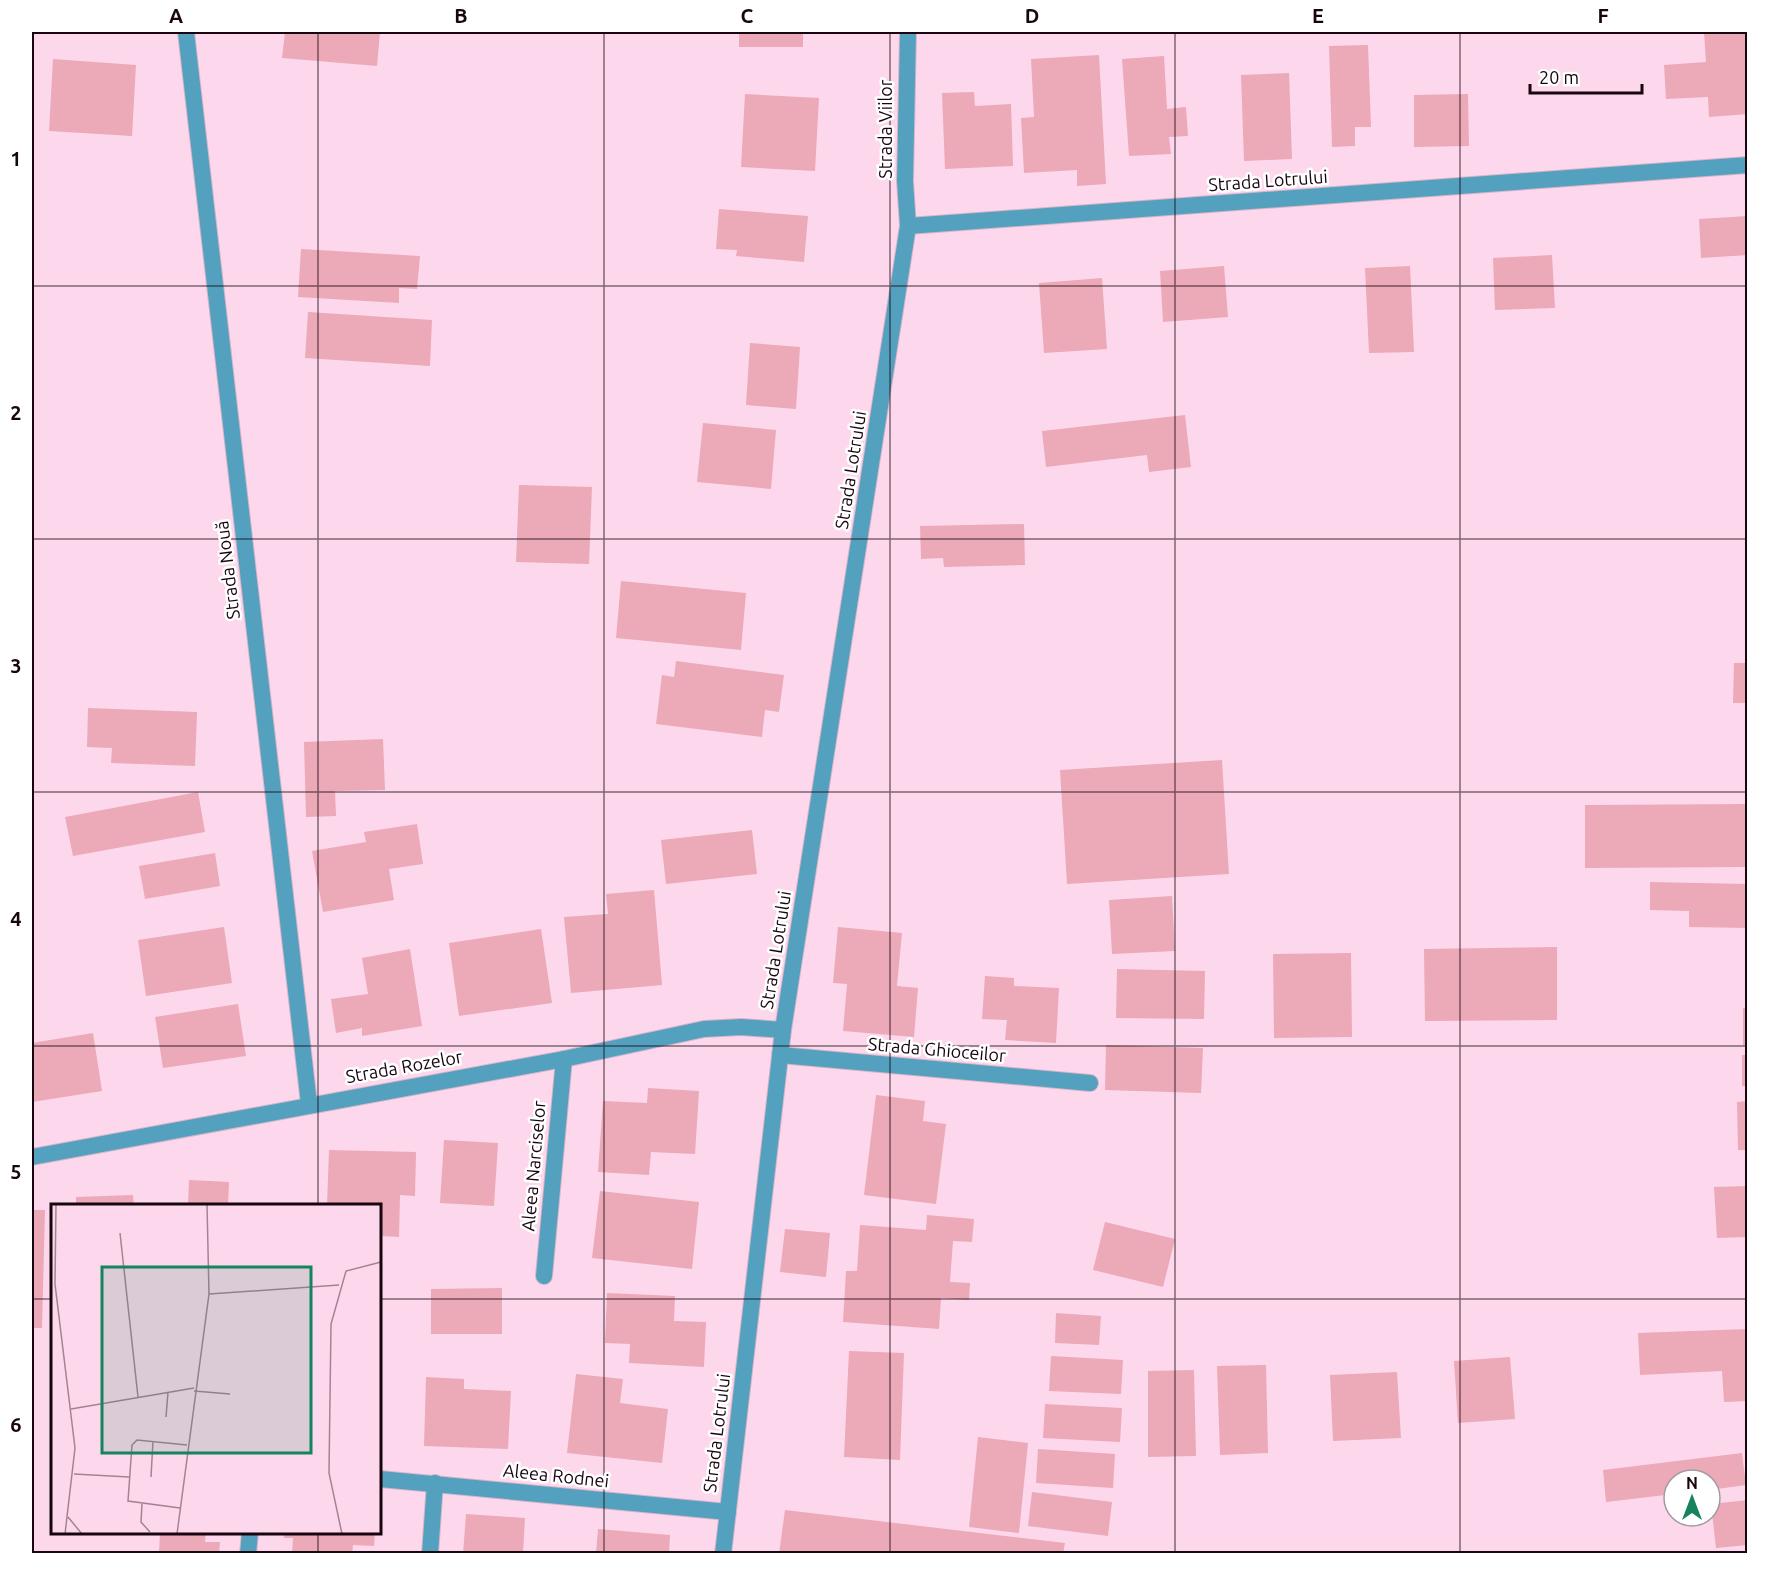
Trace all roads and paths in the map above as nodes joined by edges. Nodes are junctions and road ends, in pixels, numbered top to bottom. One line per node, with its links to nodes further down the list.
1 (186, 32): 9 (street, Strada Nouă)
2 (908, 32): 4 (street, Strada Viilor)
3 (1748, 165): 4 (street, Strada Lotrului)
4 (908, 226): 5 (street, Strada Lotrului)
5 (783, 1030): 6 (street, Strada Lotrului); 7 (street, Strada Rozelor)
6 (780, 1055): 8 (street, Strada Ghioceilor); 14 (street, Strada Lotrului)
7 (564, 1059): 9 (street, Strada Rozelor); 11 (street, Aleea Narciselor)
8 (1090, 1083)
9 (309, 1104): 10 (street, Strada Rozelor)
10 (32, 1157)
11 (544, 1276)
12 (381, 1479): 13 (street, Aleea Rodnei)
13 (435, 1483): 14 (street, Aleea Rodnei); 17 (street)
14 (728, 1512): 18 (street, Strada Lotrului)
15 (250, 1534): 16 (street)
16 (248, 1554)
17 (429, 1554)
18 (723, 1554)

